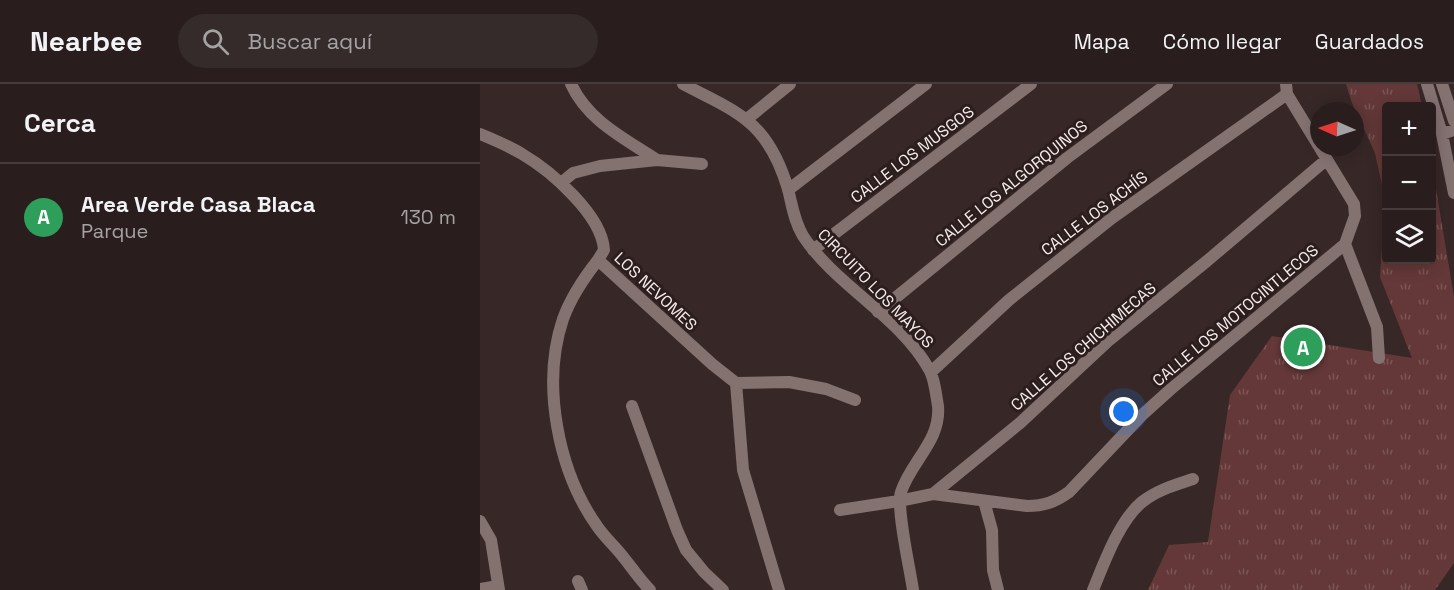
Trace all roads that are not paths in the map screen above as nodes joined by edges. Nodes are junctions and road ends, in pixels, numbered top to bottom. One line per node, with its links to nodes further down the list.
1 (571, 84): 14 (street)
2 (683, 84): 10 (street, CIRCUITO LOS MAYOS)
3 (790, 84): 10 (street)
4 (926, 84): 18 (street)
5 (1031, 84): 21 (street, CALLE LOS MUSGOS)
6 (1167, 84): 23 (street, CALLE LOS ALGORQUINOS)
7 (1427, 84): 12 (street)
8 (1442, 84): 11 (street)
9 (1286, 89): 15 (street); 25 (street, CALLE LOS ACHÍS)
10 (747, 119): 18 (street, CIRCUITO LOS MAYOS)
11 (1454, 121)
12 (1448, 132): 19 (street)
13 (480, 134): 17 (street, LOS NEVOMES)
14 (657, 160): 16 (street); 17 (street)
15 (1326, 160): 20 (street); 30 (street, CALLE LOS CHICHIMECAS)
16 (702, 164)
17 (561, 183): 22 (street, LOS NEVOMES)
18 (788, 190): 21 (street, CIRCUITO LOS MAYOS)
19 (1454, 193)
20 (1345, 244): 24 (street); 32 (street, CALLE LOS MOTOCINTLECOS)
21 (813, 250): 23 (street, CIRCUITO LOS MAYOS)
22 (598, 260): 26 (street, LOS NEVOMES); 37 (street)
23 (878, 312): 25 (street, CIRCUITO LOS MAYOS)
24 (1378, 358)
25 (931, 372): 31 (street, CIRCUITO LOS MAYOS)
26 (736, 383): 27 (street); 39 (street)
27 (855, 400)
28 (632, 406): 38 (street)
29 (1193, 479): 42 (street)
30 (933, 494): 31 (street, CALLE LOS CHICHIMECAS); 32 (street, CALLE LOS MOTOCINTLECOS)
31 (899, 501): 33 (street, CALLE LOS CHICHIMECAS); 40 (street)
32 (984, 501): 41 (street)
33 (840, 510)
34 (480, 521): 35 (street)
35 (499, 588): 36 (street)
36 (480, 589)
37 (650, 590)
38 (723, 590)
39 (779, 590)
40 (913, 590)
41 (998, 590)
42 (1093, 590)

